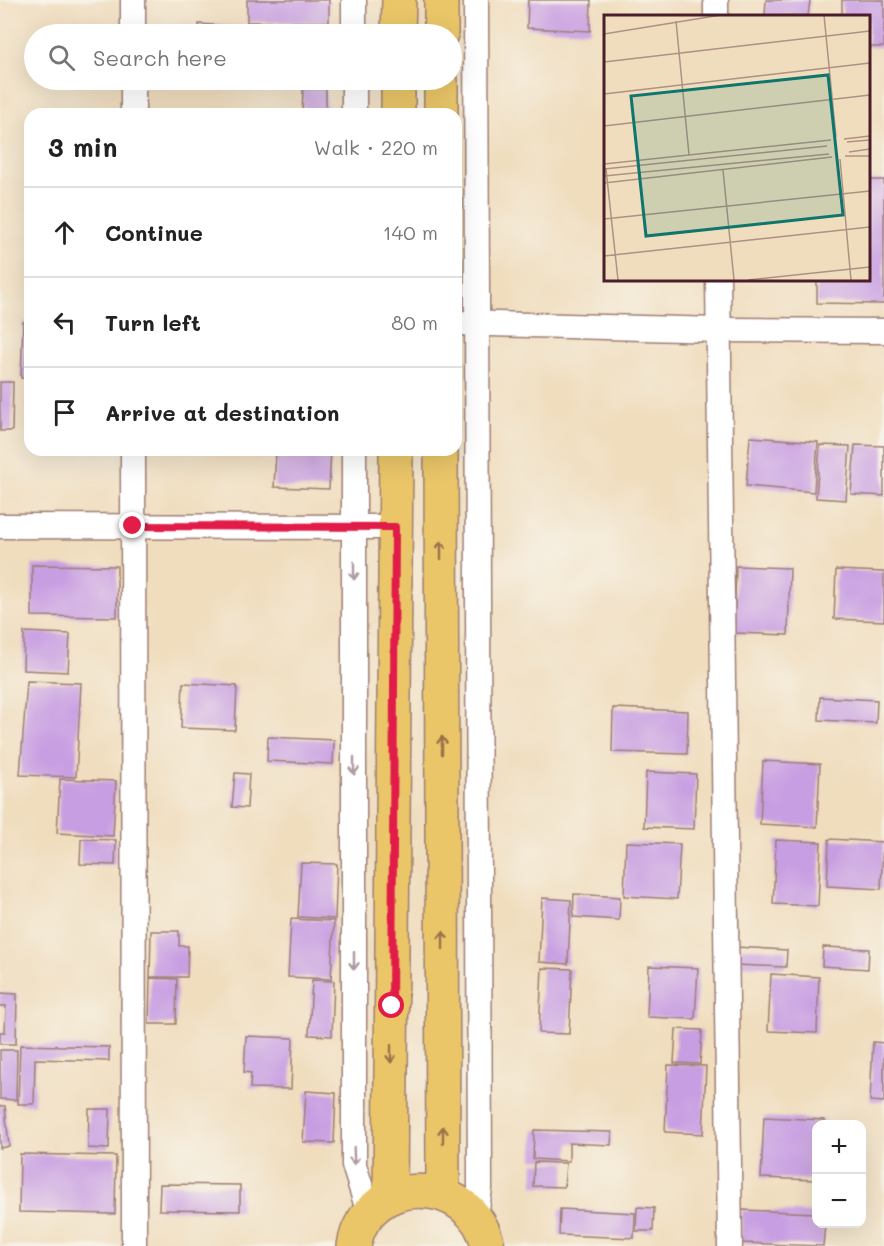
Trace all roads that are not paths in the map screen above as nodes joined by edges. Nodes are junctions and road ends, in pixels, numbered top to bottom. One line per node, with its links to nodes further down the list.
1 (133, 0): 6 (street)
2 (354, 0): 7 (street)
3 (399, 0): 8 (main road)
4 (441, 0): 9 (main road)
5 (476, 0): 19 (street)
6 (133, 24)
7 (354, 24)
8 (398, 24)
9 (441, 24)
10 (133, 90): 14 (street)
11 (354, 90): 15 (street)
12 (398, 90): 16 (main road)
13 (441, 90): 17 (main road)
14 (133, 108)
15 (354, 108)
16 (398, 108)
17 (441, 108)
18 (718, 280): 20 (street)
19 (467, 323): 20 (street); 32 (street)
20 (719, 330): 21 (street); 35 (street)
21 (884, 331)
22 (133, 456): 27 (street)
23 (354, 456): 28 (street)
24 (396, 456): 29 (main road)
25 (441, 456): 30 (main road, one-way to 25)
26 (0, 525): 27 (street)
27 (133, 526): 28 (street); 33 (street)
28 (354, 527): 29 (street); 31 (street, one-way to 31)
29 (395, 527): 31 (main road, one-way to 31)
30 (443, 1194): 31 (main road); 32 (main road)
31 (380, 1205): 34 (main road)
32 (482, 1232)
33 (134, 1246)
34 (354, 1246)
35 (730, 1246)

